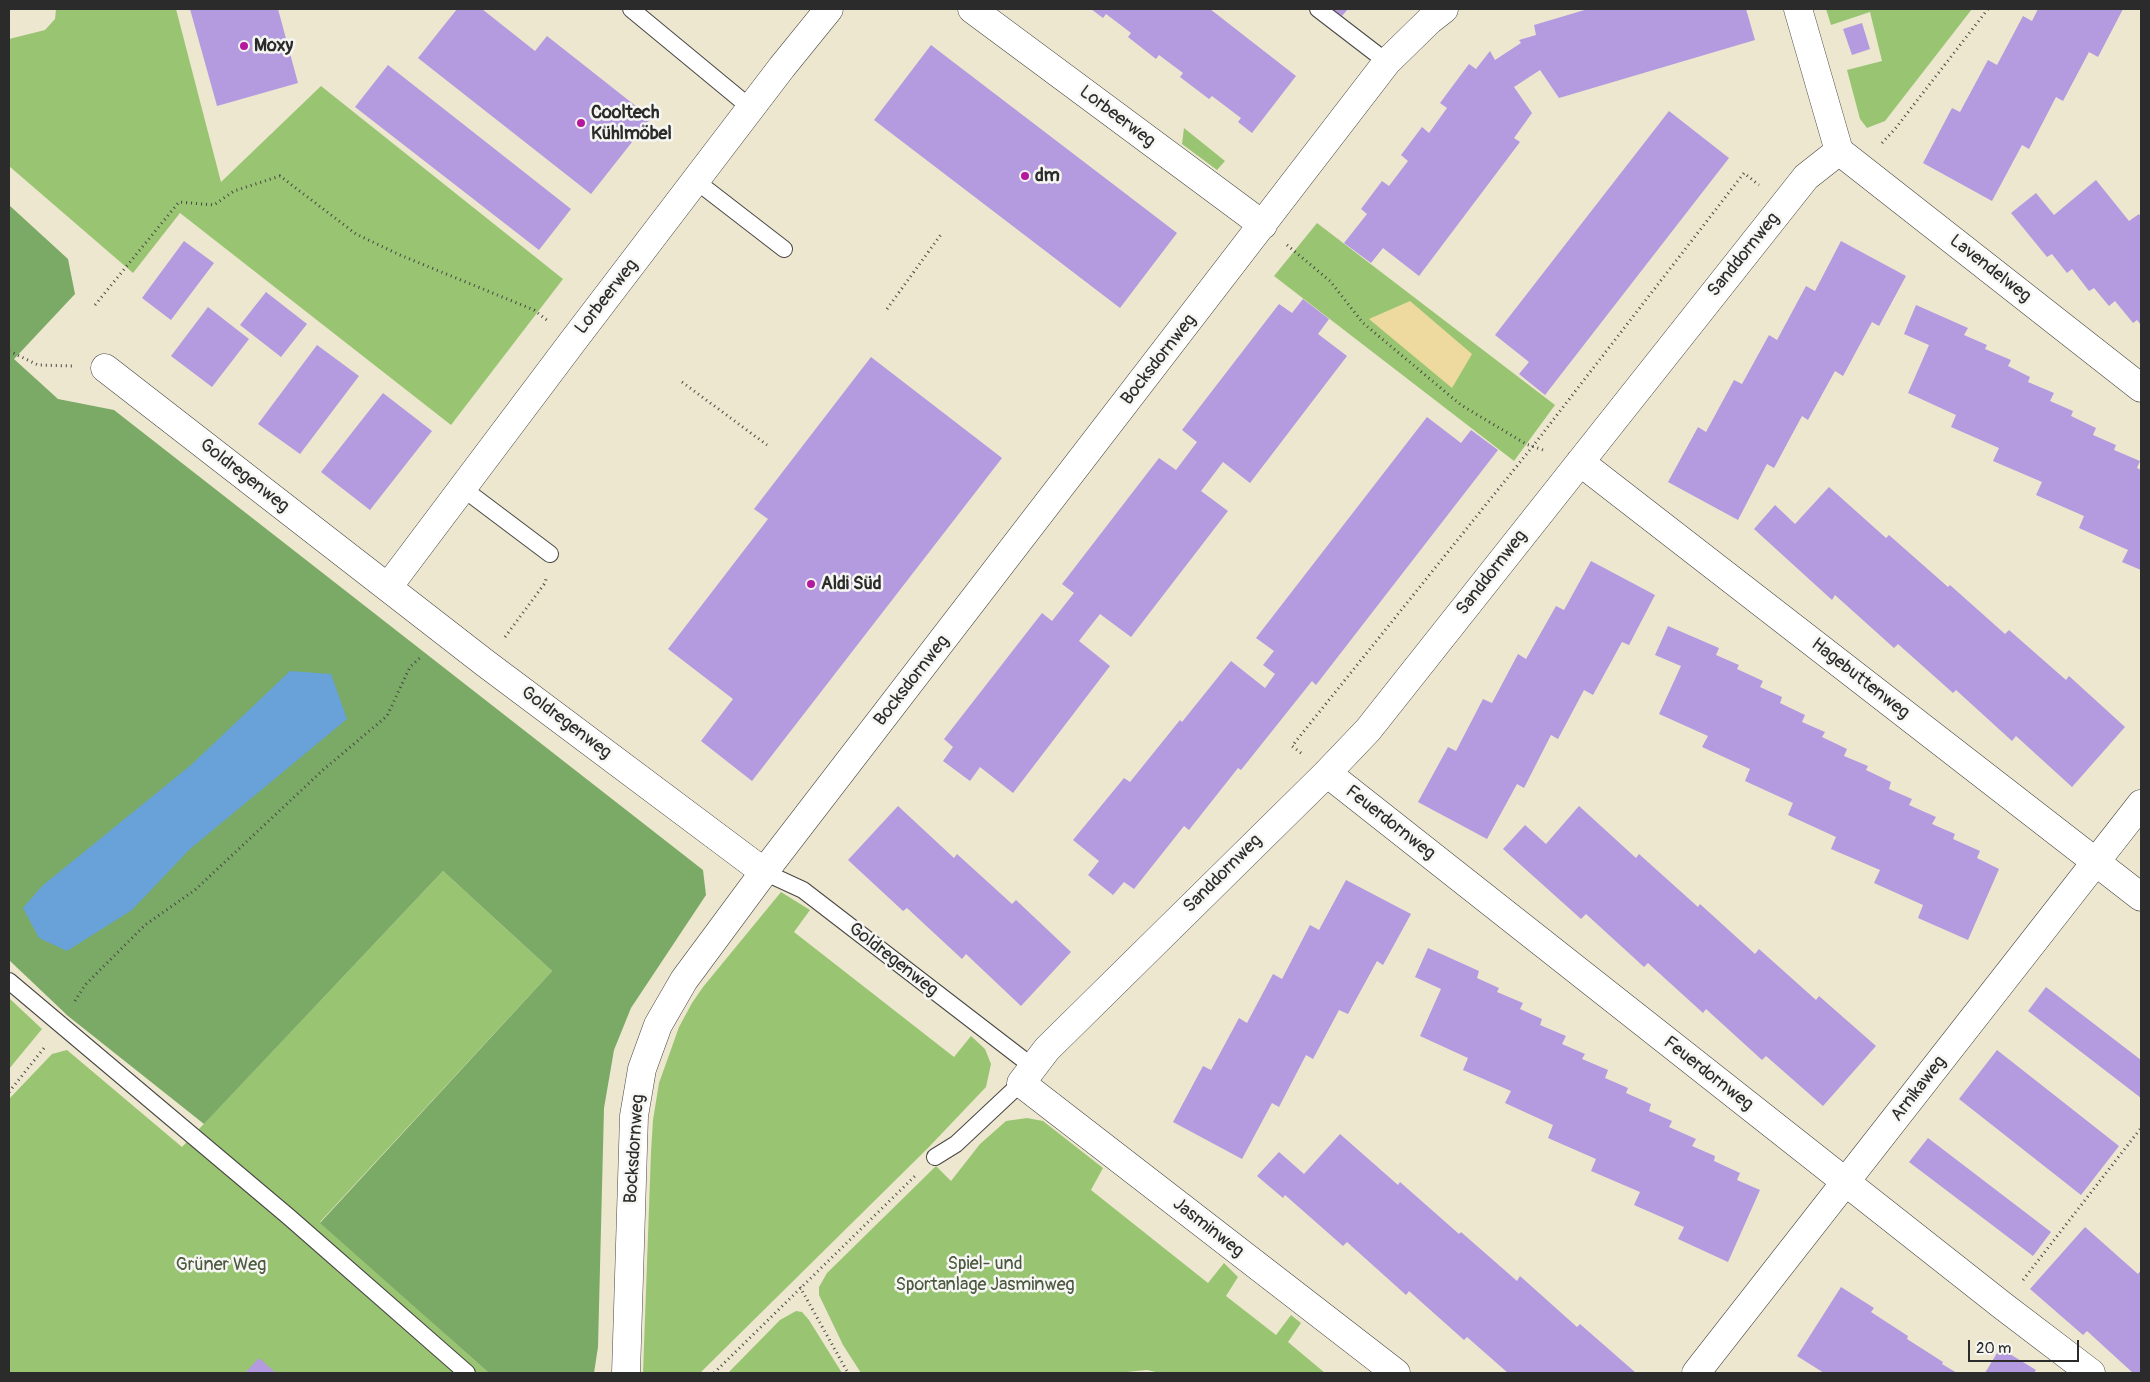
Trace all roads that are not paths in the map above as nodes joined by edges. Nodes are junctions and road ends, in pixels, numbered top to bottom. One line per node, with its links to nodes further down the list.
1 (630, 9): 8 (lane)
2 (829, 9): 8 (street, Lorbeerweg)
3 (972, 9): 11 (street, Lorbeerweg)
4 (1318, 9): 7 (lane)
5 (1444, 9): 7 (street, Bocksdornweg)
6 (1798, 9): 9 (street)
7 (1387, 62): 11 (street, Bocksdornweg)
8 (752, 108): 10 (street, Lorbeerweg)
9 (1849, 159): 14 (street, Lavendelweg); 15 (street, Sanddornweg)
10 (696, 181): 12 (lane); 16 (street, Lorbeerweg)
11 (1262, 225): 22 (street, Bocksdornweg)
12 (784, 248)
13 (105, 368): 18 (street, Goldregenweg)
14 (2141, 388)
15 (1580, 462): 19 (street, Sanddornweg); 21 (street, Hagebuttenweg)
16 (461, 487): 17 (lane); 18 (street, Lorbeerweg)
17 (550, 554)
18 (388, 587): 22 (street, Goldregenweg)
19 (1327, 773): 25 (street, Sanddornweg); 27 (street, Feuerdornweg)
20 (2141, 804): 21 (street, Arnikaweg)
21 (2096, 862): 23 (street, Hagebuttenweg); 27 (street, Arnikaweg)
22 (764, 872): 25 (lane, Goldregenweg); 29 (street, Bocksdornweg)
23 (2141, 897)
24 (9, 981): 28 (lane)
25 (1027, 1075): 26 (lane); 30 (street, Jasminweg)
26 (935, 1157)
27 (1846, 1182): 31 (street, Arnikaweg); 32 (street, Feuerdornweg)
28 (467, 1373)
29 (626, 1373)
30 (1396, 1373)
31 (1696, 1373)
32 (2091, 1373)

